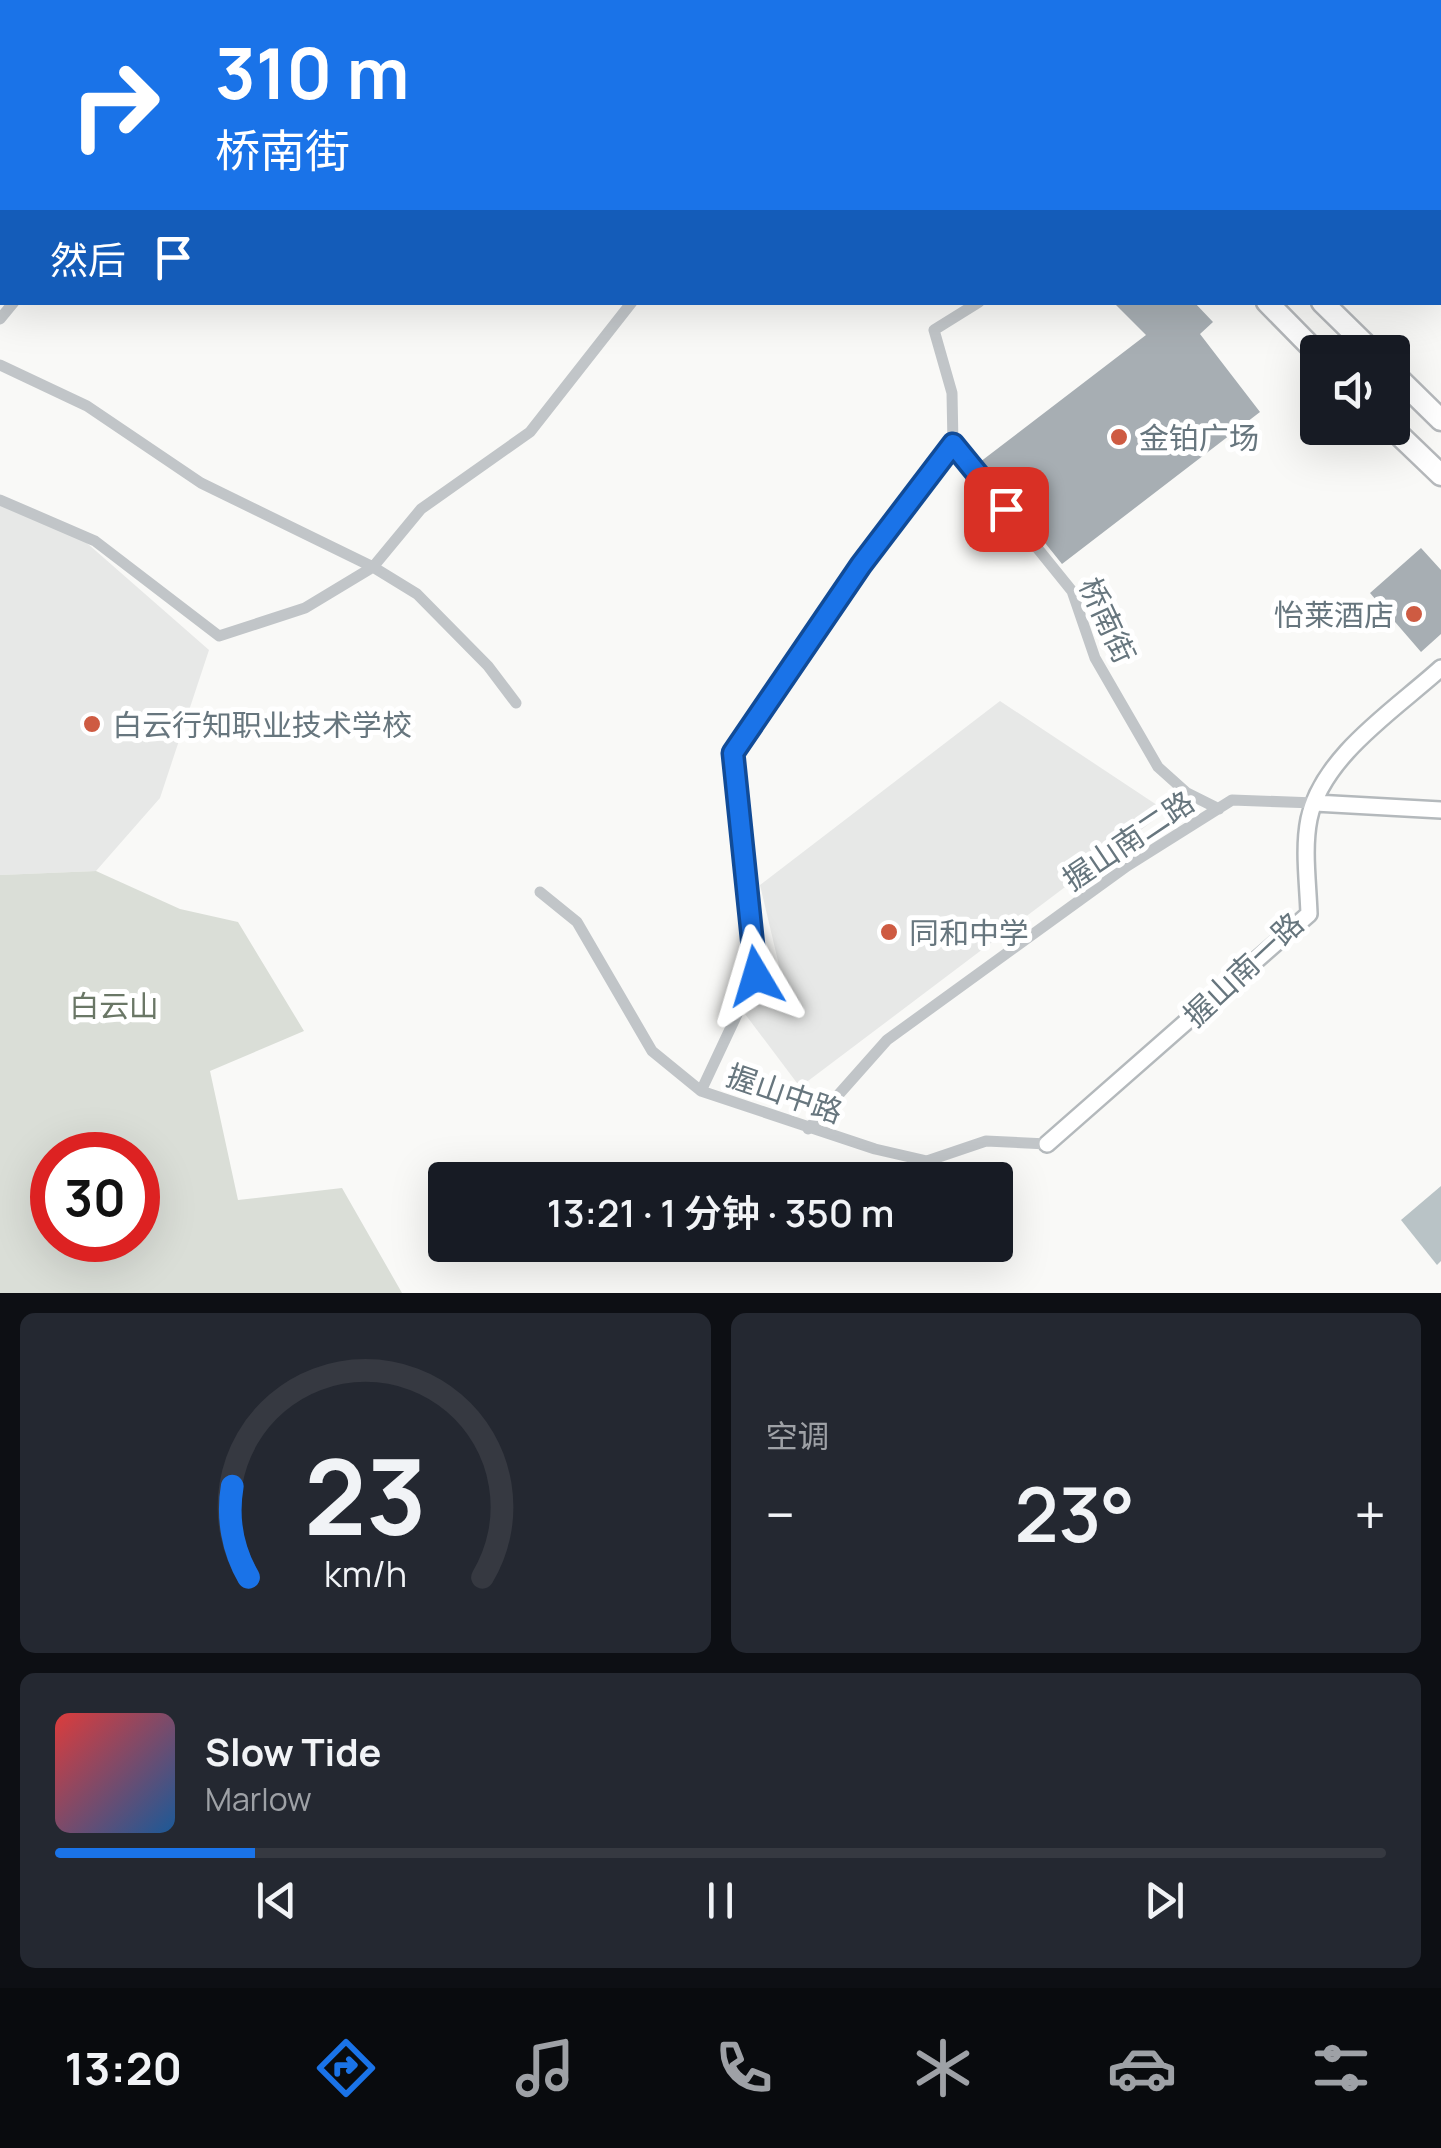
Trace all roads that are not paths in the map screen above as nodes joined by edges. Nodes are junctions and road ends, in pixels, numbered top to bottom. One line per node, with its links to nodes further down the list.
1 (630, 305): 14 (street)
2 (974, 305): 10 (street)
3 (1269, 305): 6 (highway)
4 (1325, 305): 5 (highway)
5 (1356, 335)
6 (1300, 336)
7 (0, 365): 14 (street)
8 (1410, 390): 9 (highway)
9 (1441, 420)
10 (953, 444): 18 (street, 桥南街); 21 (street)
11 (1410, 445): 12 (highway)
12 (1441, 474)
13 (0, 500): 14 (street)
14 (373, 567): 16 (street)
15 (1441, 668): 17 (street, 握山南一路)
16 (516, 703)
17 (1314, 803): 18 (street, 握山南二路); 19 (street); 23 (street, 握山南一路)
18 (1219, 809): 22 (street, 握山南二路)
19 (1441, 810)
20 (540, 892): 21 (street, 握山中路)
21 (701, 1091): 22 (street, 握山中路)
22 (808, 1129): 23 (street, 握山中路)
23 (1047, 1144)

